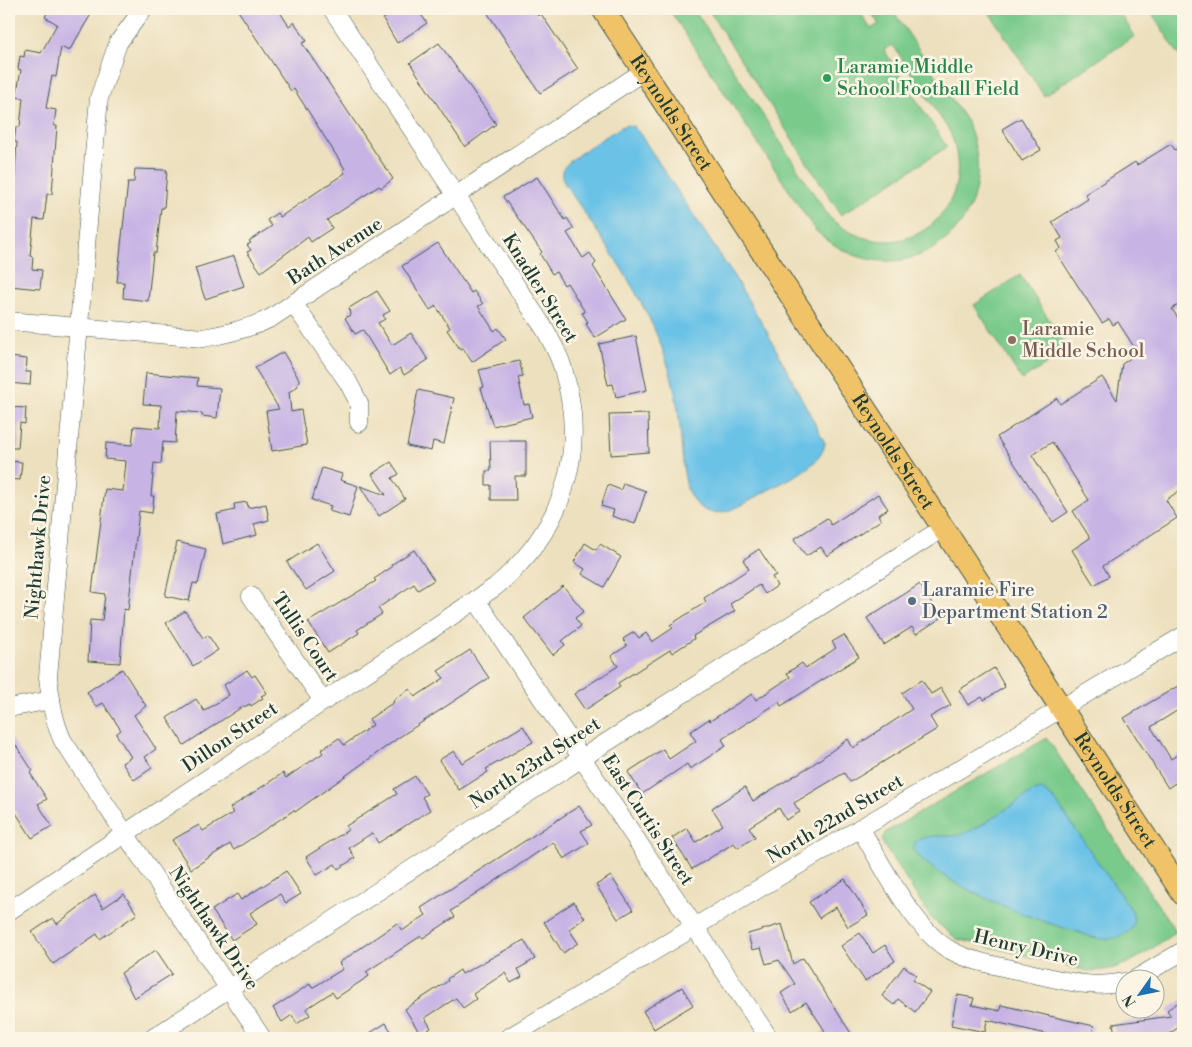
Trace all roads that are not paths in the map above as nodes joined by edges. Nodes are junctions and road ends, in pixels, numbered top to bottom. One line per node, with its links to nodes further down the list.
1 (143, 9): 8 (street, Nighthawk Drive)
2 (332, 9): 5 (street, Knadler Street)
3 (603, 9): 4 (main road, Reynolds Street)
4 (644, 72): 5 (street, Bath Avenue); 10 (main road, Reynolds Street)
5 (456, 196): 6 (street, Bath Avenue); 12 (street, Knadler Street)
6 (293, 303): 8 (street, Bath Avenue); 9 (street)
7 (9, 321): 8 (street, Bath Avenue)
8 (79, 328): 14 (street, Nighthawk Drive)
9 (359, 424)
10 (943, 528): 17 (main road, Reynolds Street); 18 (street, North 23rd Street)
11 (251, 596): 15 (street, Tullis Court)
12 (476, 600): 15 (street, Dillon Street); 18 (street, East Curtis Street)
13 (1183, 636): 17 (street, North 22nd Street)
14 (50, 700): 16 (street); 20 (street, Nighthawk Drive)
15 (323, 701): 20 (street, Dillon Street)
16 (9, 708)
17 (1061, 708): 19 (street, North 22nd Street); 21 (main road, Reynolds Street)
18 (582, 758): 23 (street, East Curtis Street); 27 (street, North 23rd Street)
19 (860, 828): 23 (street, North 22nd Street); 26 (street, Henry Drive)
20 (125, 833): 22 (street, Dillon Street); 27 (street, Nighthawk Drive)
21 (1183, 894)
22 (9, 910)
23 (694, 927): 30 (street, North 22nd Street); 31 (street, East Curtis Street)
24 (1183, 951): 25 (street)
25 (1151, 970)
26 (1114, 983)
27 (230, 988): 28 (street, North 23rd Street); 29 (street, Nighthawk Drive)
28 (153, 1038)
29 (262, 1038)
30 (508, 1038)
31 (769, 1038)

